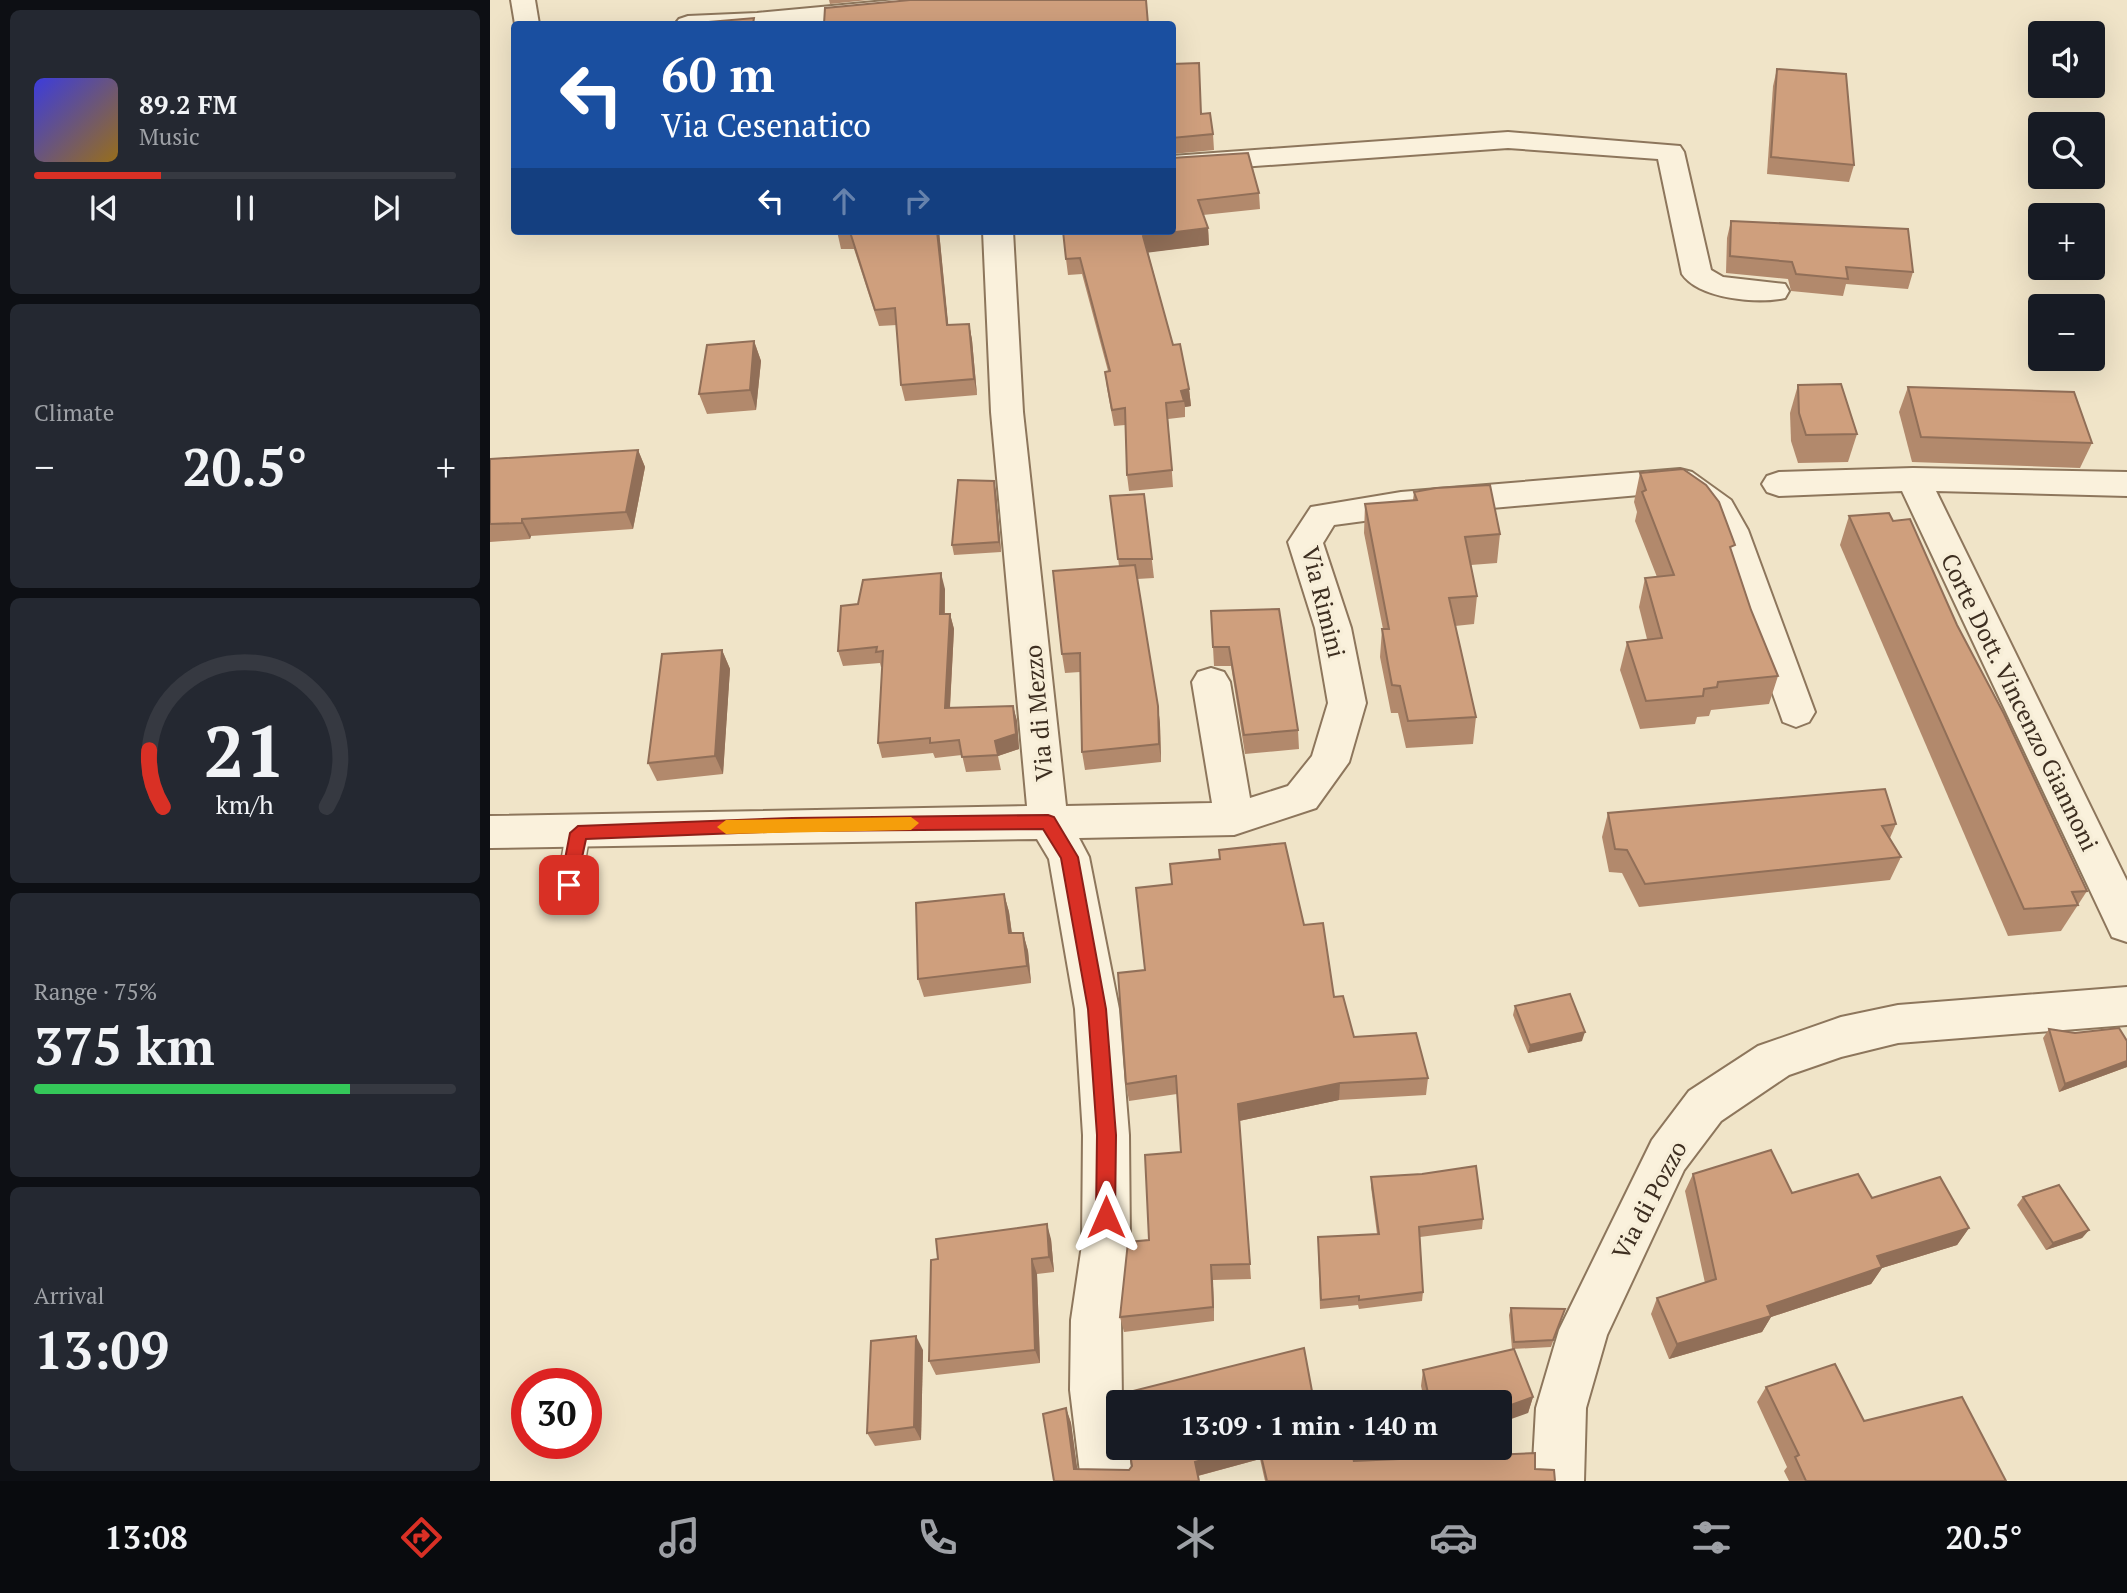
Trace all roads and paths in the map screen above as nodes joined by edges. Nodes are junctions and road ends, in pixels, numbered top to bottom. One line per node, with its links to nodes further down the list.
1 (523, 0): 3 (street)
2 (975, 0): 4 (street); 5 (street)
3 (526, 21)
4 (757, 21)
5 (978, 21)
6 (1176, 163): 8 (street)
7 (998, 235): 15 (street, Via di Mezzo)
8 (1774, 291)
9 (1913, 479): 10 (street); 11 (street); 19 (street, Corte Dott. Vincenzo Giannoni)
10 (1779, 484)
11 (2127, 484)
12 (1211, 682): 14 (street)
13 (1796, 712): 14 (street, Via Rimini)
14 (1234, 819): 15 (street, Via Rimini)
15 (1048, 822): 17 (street, Via Rimini); 21 (street, Via di Mezzo)
16 (490, 832): 17 (street, Via Rimini)
17 (578, 833): 18 (lane)
18 (569, 885)
19 (2127, 924)
20 (2127, 1006): 22 (street, Via di Pozzo)
21 (1107, 1481)
22 (1558, 1481)

